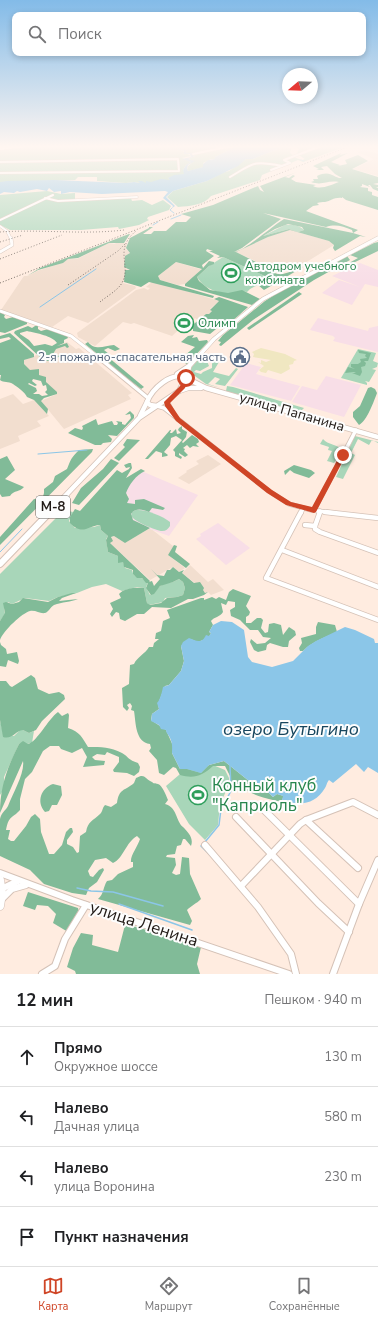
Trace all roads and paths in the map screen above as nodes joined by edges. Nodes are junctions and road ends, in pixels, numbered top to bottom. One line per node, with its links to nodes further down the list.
1 (53, 195): 3 (street)
2 (137, 197): 4 (street)
3 (45, 198): 4 (street); 6 (street)
4 (98, 199): 5 (street)
5 (100, 204)
6 (0, 220)
7 (0, 226): 9 (street)
8 (378, 238): 11 (main road)
9 (0, 252)
10 (0, 311): 15 (street)
11 (189, 366): 12 (main road); 13 (main road); 14 (main road, улица Папанина / М-8)
12 (176, 375): 13 (main road, М-8); 16 (main road, М-8)
13 (186, 378): 14 (main road, улица Папанина / М-8); 17 (main road, М-8)
14 (206, 388): 17 (main road, улица Папанина / М-8); 23 (main road, улица Папанина / М-8)
15 (140, 390): 16 (street); 18 (street)
16 (155, 390): 18 (main road, М-8)
17 (178, 392): 19 (main road, М-8)
18 (147, 400): 20 (main road); 21 (main road, М-8)
19 (168, 400): 20 (main road, М-8); 22 (street)
20 (157, 406): 21 (main road, М-8); 22 (street)
21 (139, 418): 33 (main road, М-8)
22 (178, 420): 25 (street)
23 (356, 430): 24 (main road, улица Папанина); 26 (street)
24 (378, 437)
25 (304, 508): 26 (street); 31 (street)
26 (314, 510): 27 (street)
27 (320, 511): 28 (street); 30 (street)
28 (378, 518)
29 (305, 525): 30 (street)
30 (315, 526): 32 (street)
31 (282, 550): 34 (street); 35 (street)
32 (378, 553)
33 (0, 564)
34 (378, 587)
35 (378, 620)
36 (262, 808): 40 (street)
37 (378, 815): 39 (street)
38 (236, 817): 42 (street)
39 (306, 820): 40 (street); 44 (street)
40 (288, 836): 42 (street); 51 (street)
41 (205, 846): 49 (street)
42 (272, 854): 49 (street); 53 (street)
43 (378, 860): 51 (street)
44 (358, 868)
45 (0, 874): 47 (street, улица Ленина)
46 (0, 880): 50 (main road)
47 (18, 881): 48 (street, улица Ленина); 50 (street)
48 (28, 885): 50 (street); 52 (street, улица Ленина)
49 (241, 886): 56 (street)
50 (1, 896)
51 (359, 904): 53 (street)
52 (86, 906): 54 (street); 55 (street, улица Ленина)
53 (349, 932): 57 (street)
54 (42, 974)
55 (289, 974)
56 (296, 974)
57 (333, 974)

